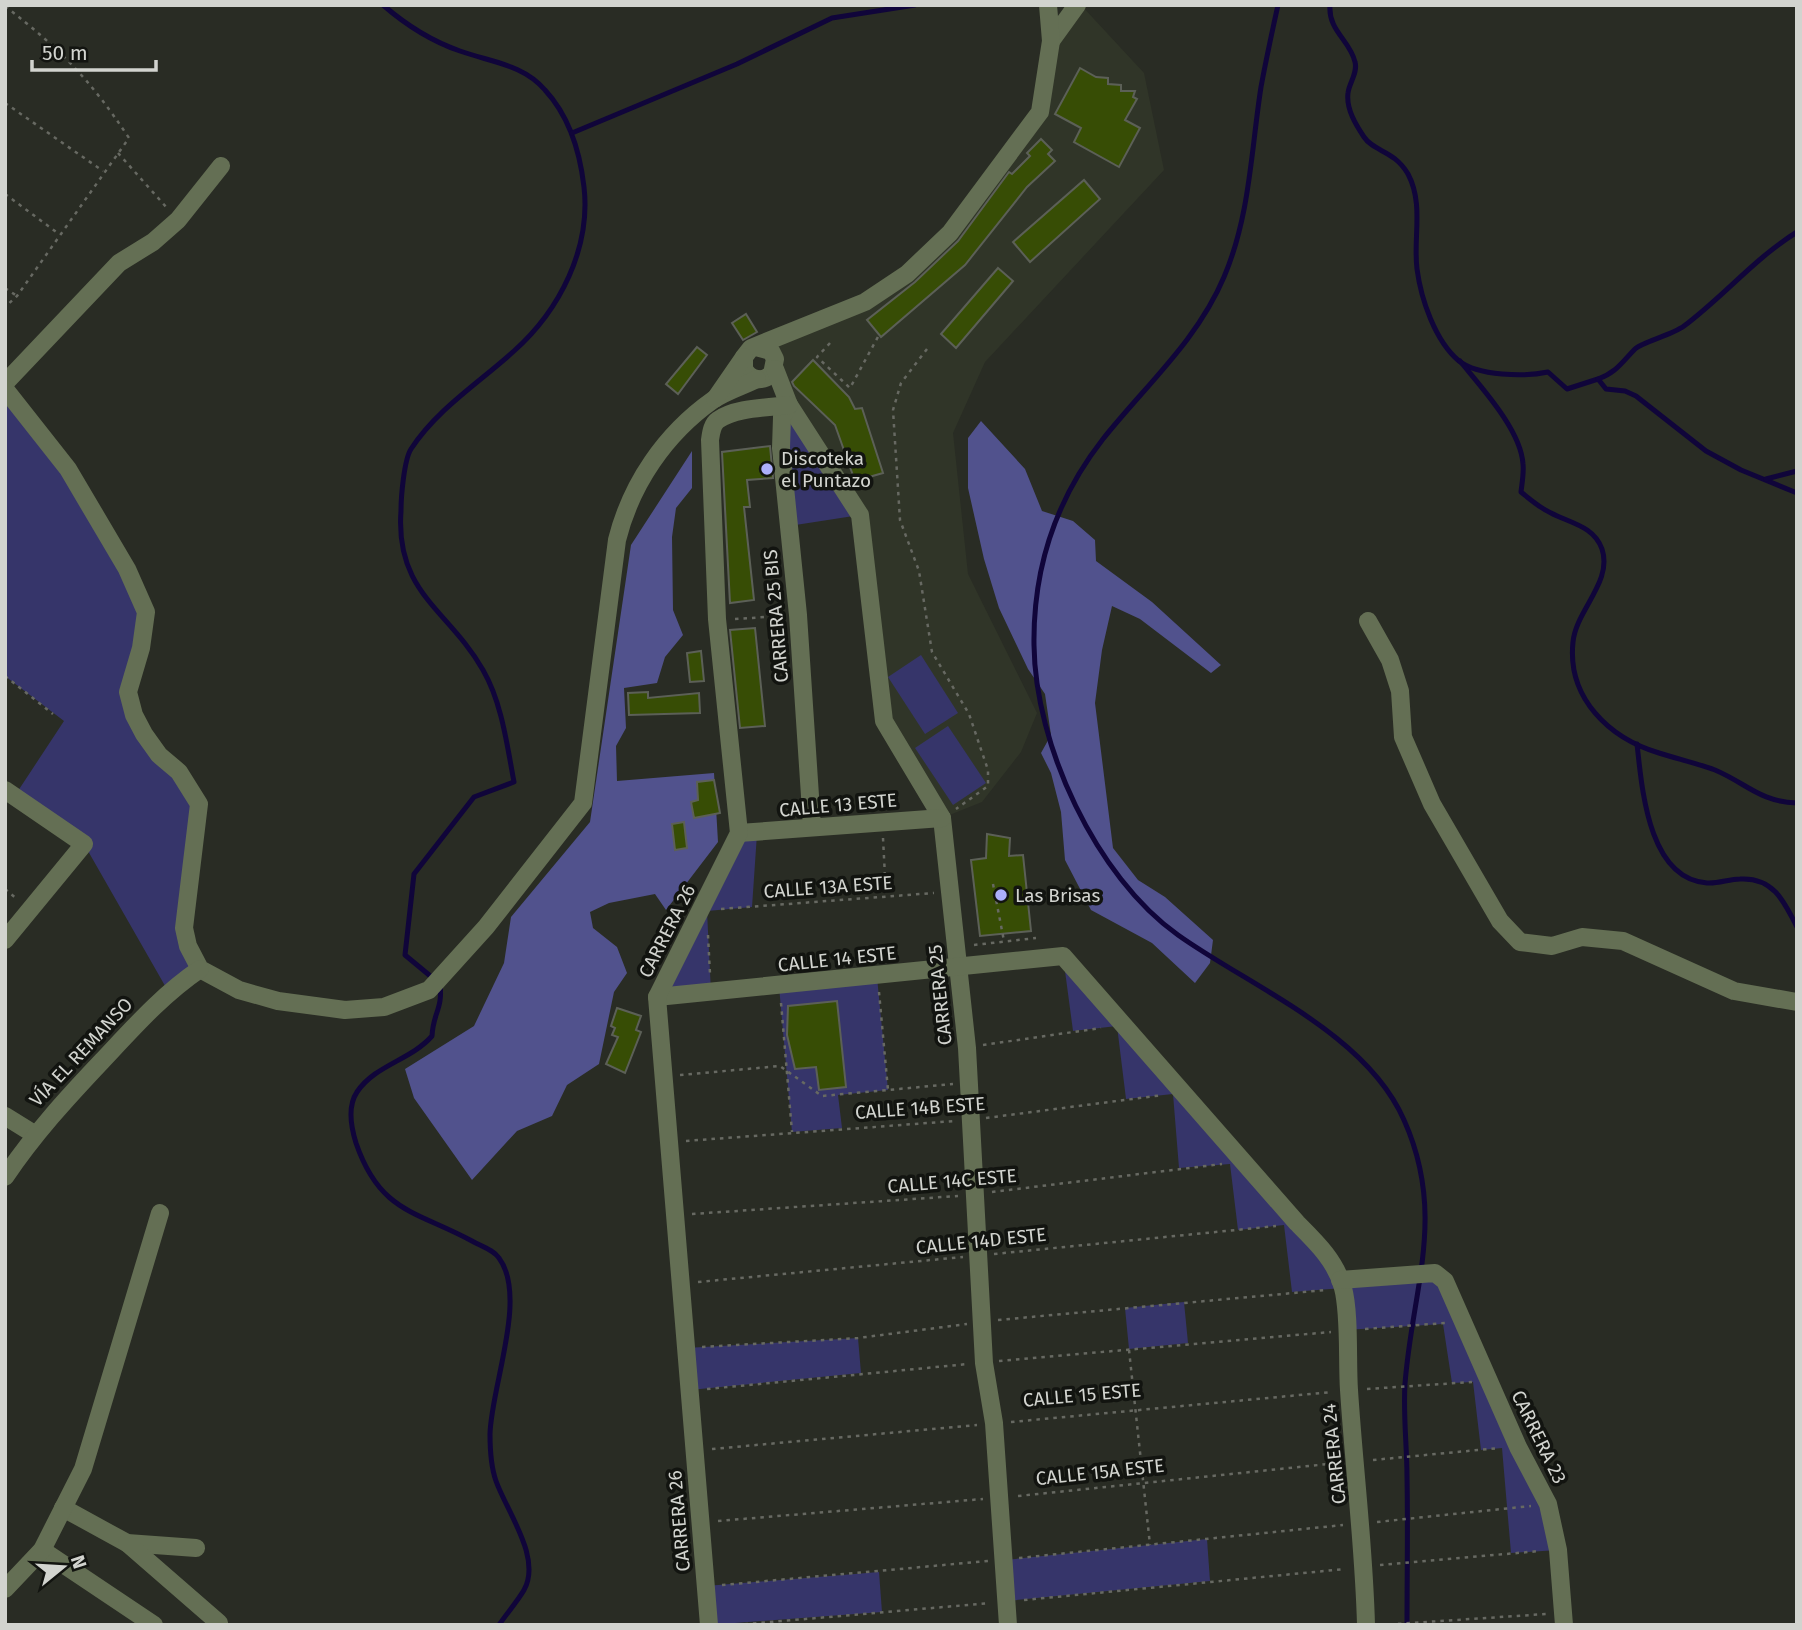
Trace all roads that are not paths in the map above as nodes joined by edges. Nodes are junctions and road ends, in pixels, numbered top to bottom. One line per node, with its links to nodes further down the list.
1 (1048, 5): 3 (street)
2 (1077, 5): 3 (street)
3 (1052, 41): 5 (street)
4 (221, 166): 8 (street)
5 (787, 333): 6 (street); 7 (street)
6 (750, 352): 7 (street); 7 (street); 10 (street)
7 (767, 374): 10 (street); 11 (street, CARRERA 25)
8 (5, 383)
9 (5, 389): 19 (street)
10 (715, 399): 19 (street)
11 (788, 402): 14 (street, CARRERA 25); 15 (street, CARRERA 25 BIS); 16 (street)
12 (1368, 621): 21 (street)
13 (5, 790): 17 (street)
14 (942, 818): 15 (street, CALLE 13 ESTE); 18 (street, CARRERA 25)
15 (812, 827): 16 (street, CALLE 13 ESTE)
16 (739, 833): 20 (street, CARRERA 26)
17 (5, 940)
18 (957, 967): 20 (street, CALLE 14 ESTE); 26 (street, CALLE 14 ESTE); 36 (street, CARRERA 25)
19 (201, 969): 23 (street, VÍA EL REMANSO)
20 (657, 997): 35 (street, CARRERA 26)
21 (1797, 1002)
22 (5, 1116): 23 (street)
23 (34, 1134): 24 (street, VÍA EL REMANSO)
24 (5, 1177)
25 (160, 1213): 27 (street)
26 (1341, 1284): 32 (street, CARRERA 23); 37 (street, CARRERA 24)
27 (63, 1508): 28 (street); 30 (street)
28 (127, 1543): 29 (street); 33 (street)
29 (197, 1548)
30 (42, 1550): 31 (street); 34 (street)
31 (5, 1589)
32 (1563, 1619)
33 (219, 1623)
34 (154, 1625)
35 (709, 1625)
36 (1008, 1625)
37 (1366, 1625)

